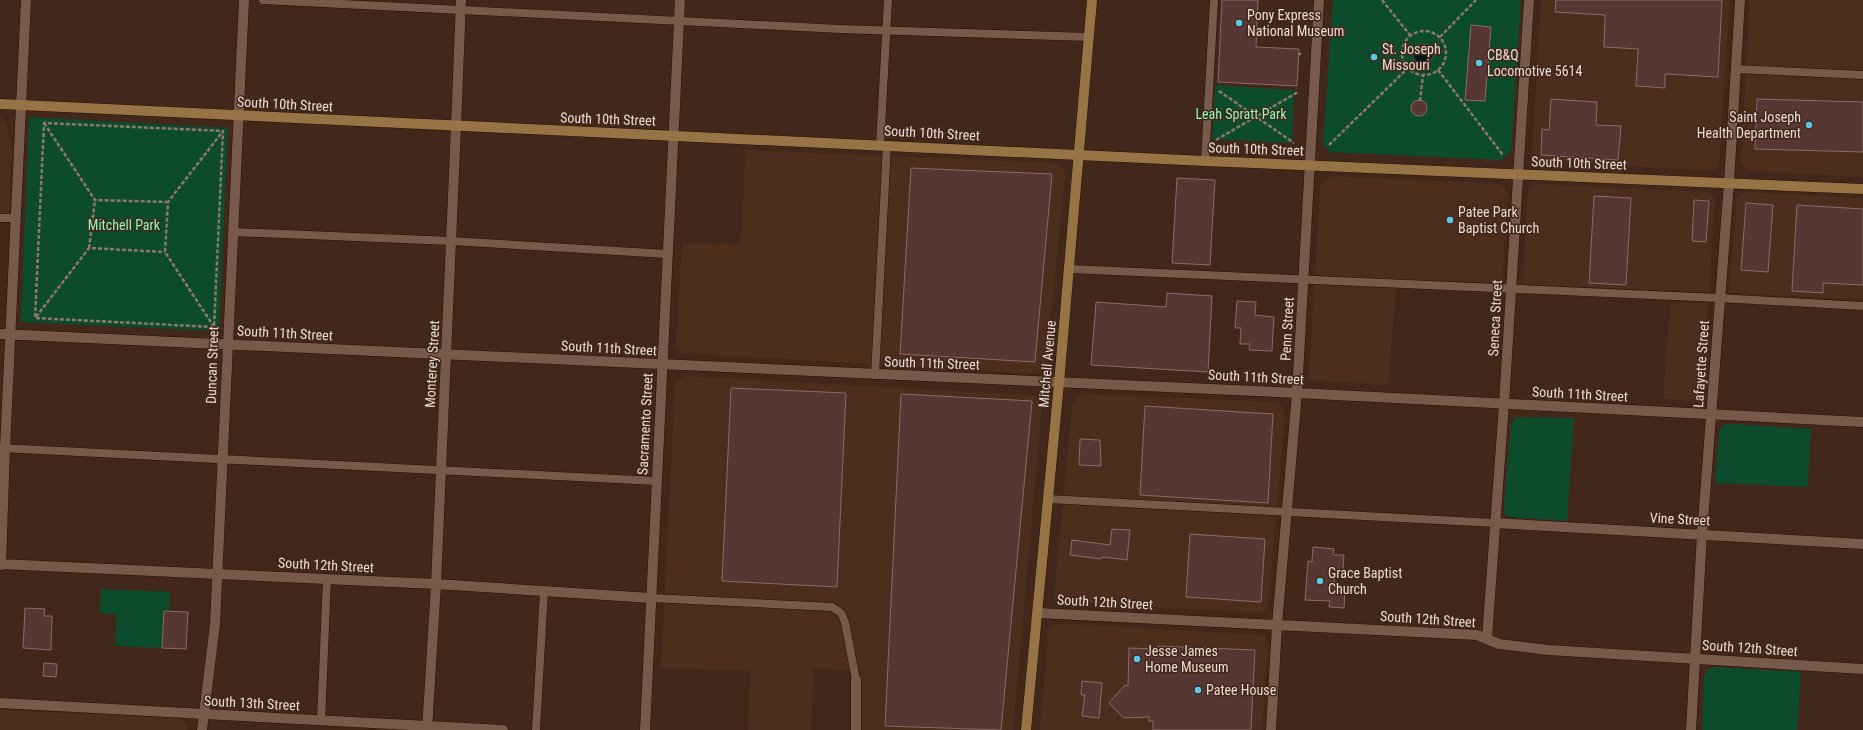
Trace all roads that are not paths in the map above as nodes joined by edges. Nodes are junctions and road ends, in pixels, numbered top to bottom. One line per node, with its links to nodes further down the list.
1 (26, 0): 19 (street)
2 (244, 0): 20 (street, Duncan Street)
3 (263, 0): 12 (lane)
4 (461, 0): 12 (street, Monterey Street)
5 (680, 0): 13 (street, Sacramento Street)
6 (888, 0): 14 (lane)
7 (1092, 0): 15 (main road, Mitchell Avenue)
8 (1214, 0): 25 (lane)
9 (1319, 0): 26 (street, Penn Street)
10 (1529, 0): 27 (street, Seneca Street)
11 (1740, 0): 16 (street, Lafayette Street)
12 (460, 11): 13 (lane); 21 (street, Monterey Street)
13 (679, 22): 14 (lane); 22 (street, Sacramento Street)
14 (886, 31): 15 (lane); 23 (lane)
15 (1089, 38): 24 (main road, Mitchell Avenue)
16 (1736, 69): 17 (lane); 28 (street, Lafayette Street)
17 (1863, 75)
18 (0, 104): 19 (main road, South 10th Street)
19 (21, 106): 20 (main road, South 10th Street); 31 (street)
20 (238, 116): 21 (main road, South 10th Street); 32 (street, Duncan Street)
21 (456, 127): 22 (main road, South 10th Street); 33 (street, Monterey Street)
22 (673, 135): 23 (main road, South 10th Street); 34 (street, Sacramento Street)
23 (884, 145): 24 (main road, South 10th Street); 45 (lane)
24 (1079, 154): 25 (main road, South 10th Street); 35 (main road, Mitchell Avenue)
25 (1205, 161): 26 (main road, South 10th Street)
26 (1310, 165): 27 (main road, South 10th Street); 36 (street, Penn Street)
27 (1518, 175): 28 (main road, South 10th Street); 37 (street, Seneca Street)
28 (1729, 183): 29 (main road, South 10th Street); 38 (street, Lafayette Street)
29 (1863, 189)
30 (0, 218): 31 (lane)
31 (16, 218): 41 (street)
32 (233, 232): 33 (lane); 42 (street, Duncan Street)
33 (451, 241): 34 (lane); 43 (street, Monterey Street)
34 (667, 254): 44 (street, Sacramento Street)
35 (1070, 269): 36 (lane); 46 (main road, Mitchell Avenue)
36 (1304, 279): 37 (lane); 47 (street, Penn Street)
37 (1511, 289): 38 (lane); 48 (street, Seneca Street)
38 (1719, 298): 39 (lane); 49 (street, Lafayette Street)
39 (1863, 306)
40 (0, 334): 41 (street, South 11th Street)
41 (11, 335): 42 (street, South 11th Street); 51 (street)
42 (227, 344): 43 (street, South 11th Street); 52 (street, Duncan Street)
43 (446, 354): 44 (street, South 11th Street); 53 (street, Monterey Street)
44 (662, 365): 45 (street, South 11th Street); 54 (street, Sacramento Street)
45 (875, 375): 46 (street, South 11th Street)
46 (1060, 383): 47 (street, South 11th Street); 55 (main road, Mitchell Avenue)
47 (1297, 393): 48 (street, South 11th Street); 56 (street, Penn Street)
48 (1504, 404): 49 (street, South 11th Street); 57 (street, Seneca Street)
49 (1711, 415): 50 (street, South 11th Street); 58 (street, Lafayette Street)
50 (1863, 422)
51 (2, 448): 52 (lane); 60 (street)
52 (223, 460): 53 (lane); 61 (street, Duncan Street)
53 (440, 470): 54 (lane); 63 (street, Monterey Street)
54 (656, 481): 65 (street, Sacramento Street)
55 (1048, 499): 56 (lane); 66 (main road, Mitchell Avenue)
56 (1287, 510): 57 (lane); 67 (street, Penn Street)
57 (1495, 523): 58 (street, Vine Street); 68 (street, Seneca Street)
58 (1702, 534): 59 (street, Vine Street); 69 (street, Lafayette Street)
59 (1863, 544)
60 (1, 564): 61 (street, South 12th Street)
61 (216, 574): 62 (street, South 12th Street); 73 (street, Duncan Street)
62 (327, 579): 63 (street, South 12th Street); 74 (lane)
63 (436, 584): 64 (street, South 12th Street); 75 (street, Monterey Street)
64 (544, 591): 65 (street, South 12th Street); 78 (lane)
65 (651, 598): 71 (lane); 79 (street, Sacramento Street)
66 (1038, 613): 67 (street, South 12th Street); 81 (main road, Mitchell Avenue)
67 (1277, 624): 68 (street, South 12th Street); 82 (street, Penn Street)
68 (1487, 638): 69 (street, South 12th Street)
69 (1695, 658): 70 (street, South 12th Street); 83 (street, Lafayette Street)
70 (1863, 668)
71 (856, 680): 80 (street)
72 (0, 703): 73 (street, South 13th Street)
73 (205, 714): 74 (street, South 13th Street); 76 (street, Duncan Street)
74 (321, 721): 75 (street, South 13th Street)
75 (427, 728): 77 (street, South 13th Street)
76 (202, 730)
77 (503, 730)
78 (536, 730)
79 (645, 730)
80 (856, 730)
81 (1026, 730)
82 (1271, 730)
83 (1691, 730)

